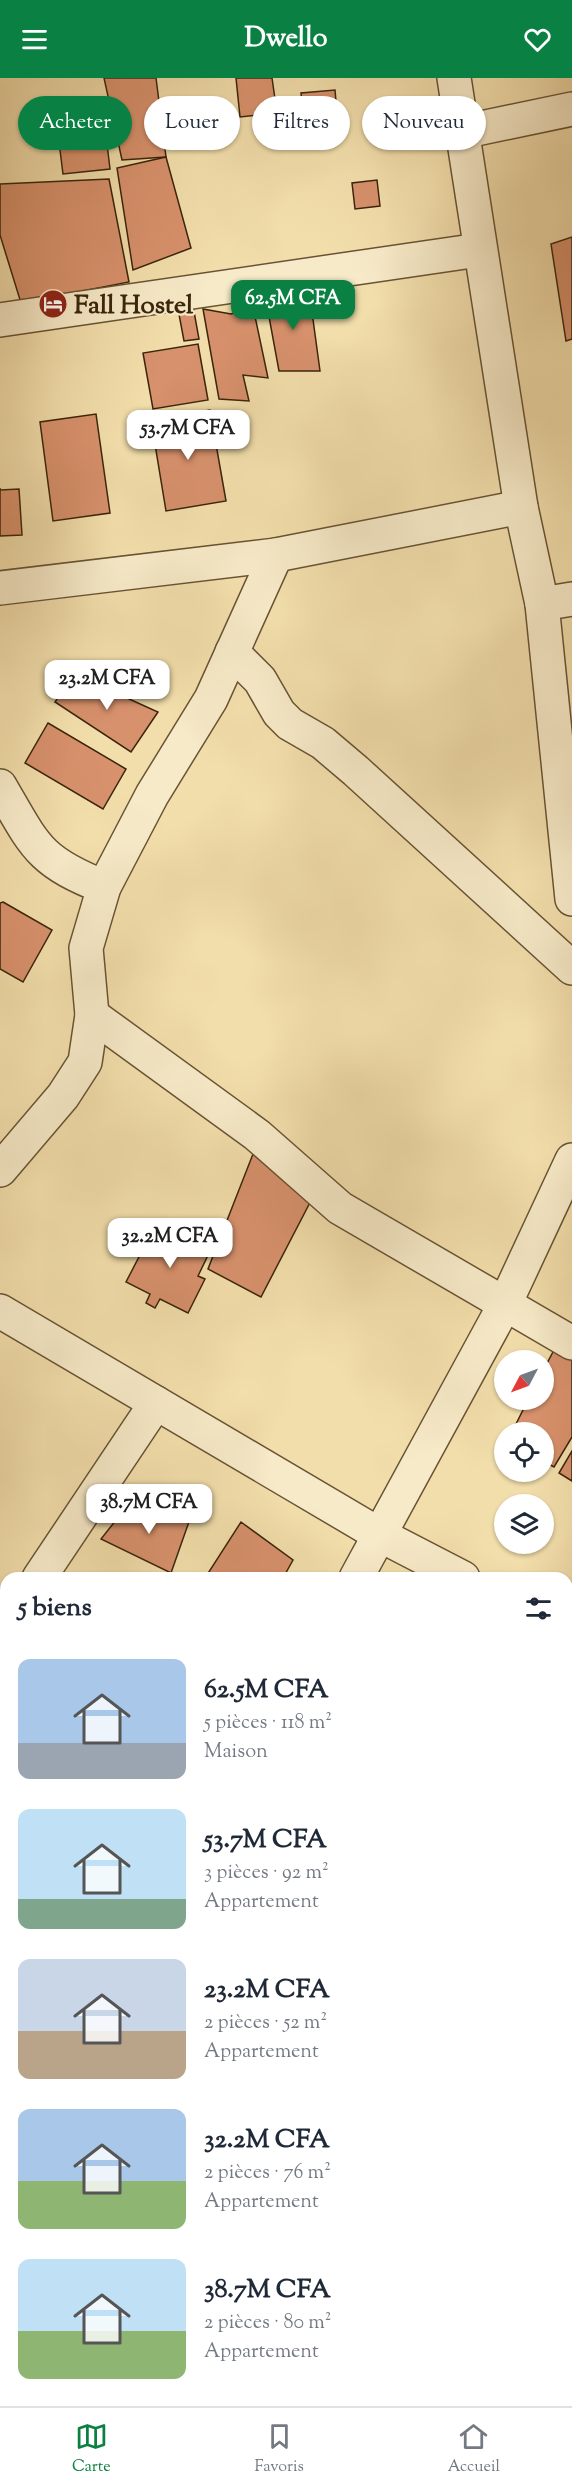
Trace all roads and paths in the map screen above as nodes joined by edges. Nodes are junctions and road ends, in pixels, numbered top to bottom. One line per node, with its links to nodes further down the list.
1 (454, 78): 2 (street)
2 (457, 96)
3 (572, 109): 4 (street)
4 (486, 127)
5 (465, 150): 6 (street)
6 (479, 250): 7 (street); 8 (street)
7 (0, 320)
8 (521, 507): 9 (street); 11 (street)
9 (276, 555): 10 (street); 12 (street)
10 (0, 588)
11 (557, 601): 15 (street)
12 (232, 652): 14 (street); 16 (street)
13 (0, 786): 14 (street)
14 (105, 887): 17 (street)
15 (572, 899)
16 (572, 968)
17 (93, 1015): 19 (street); 20 (street)
18 (572, 1160): 20 (street)
19 (0, 1170)
20 (504, 1306): 22 (street); 24 (street)
21 (0, 1311): 23 (street)
22 (572, 1343)
23 (156, 1403): 24 (street); 25 (street)
24 (380, 1535): 26 (street); 27 (street)
25 (43, 1572)
26 (359, 1572)
27 (452, 1572)

